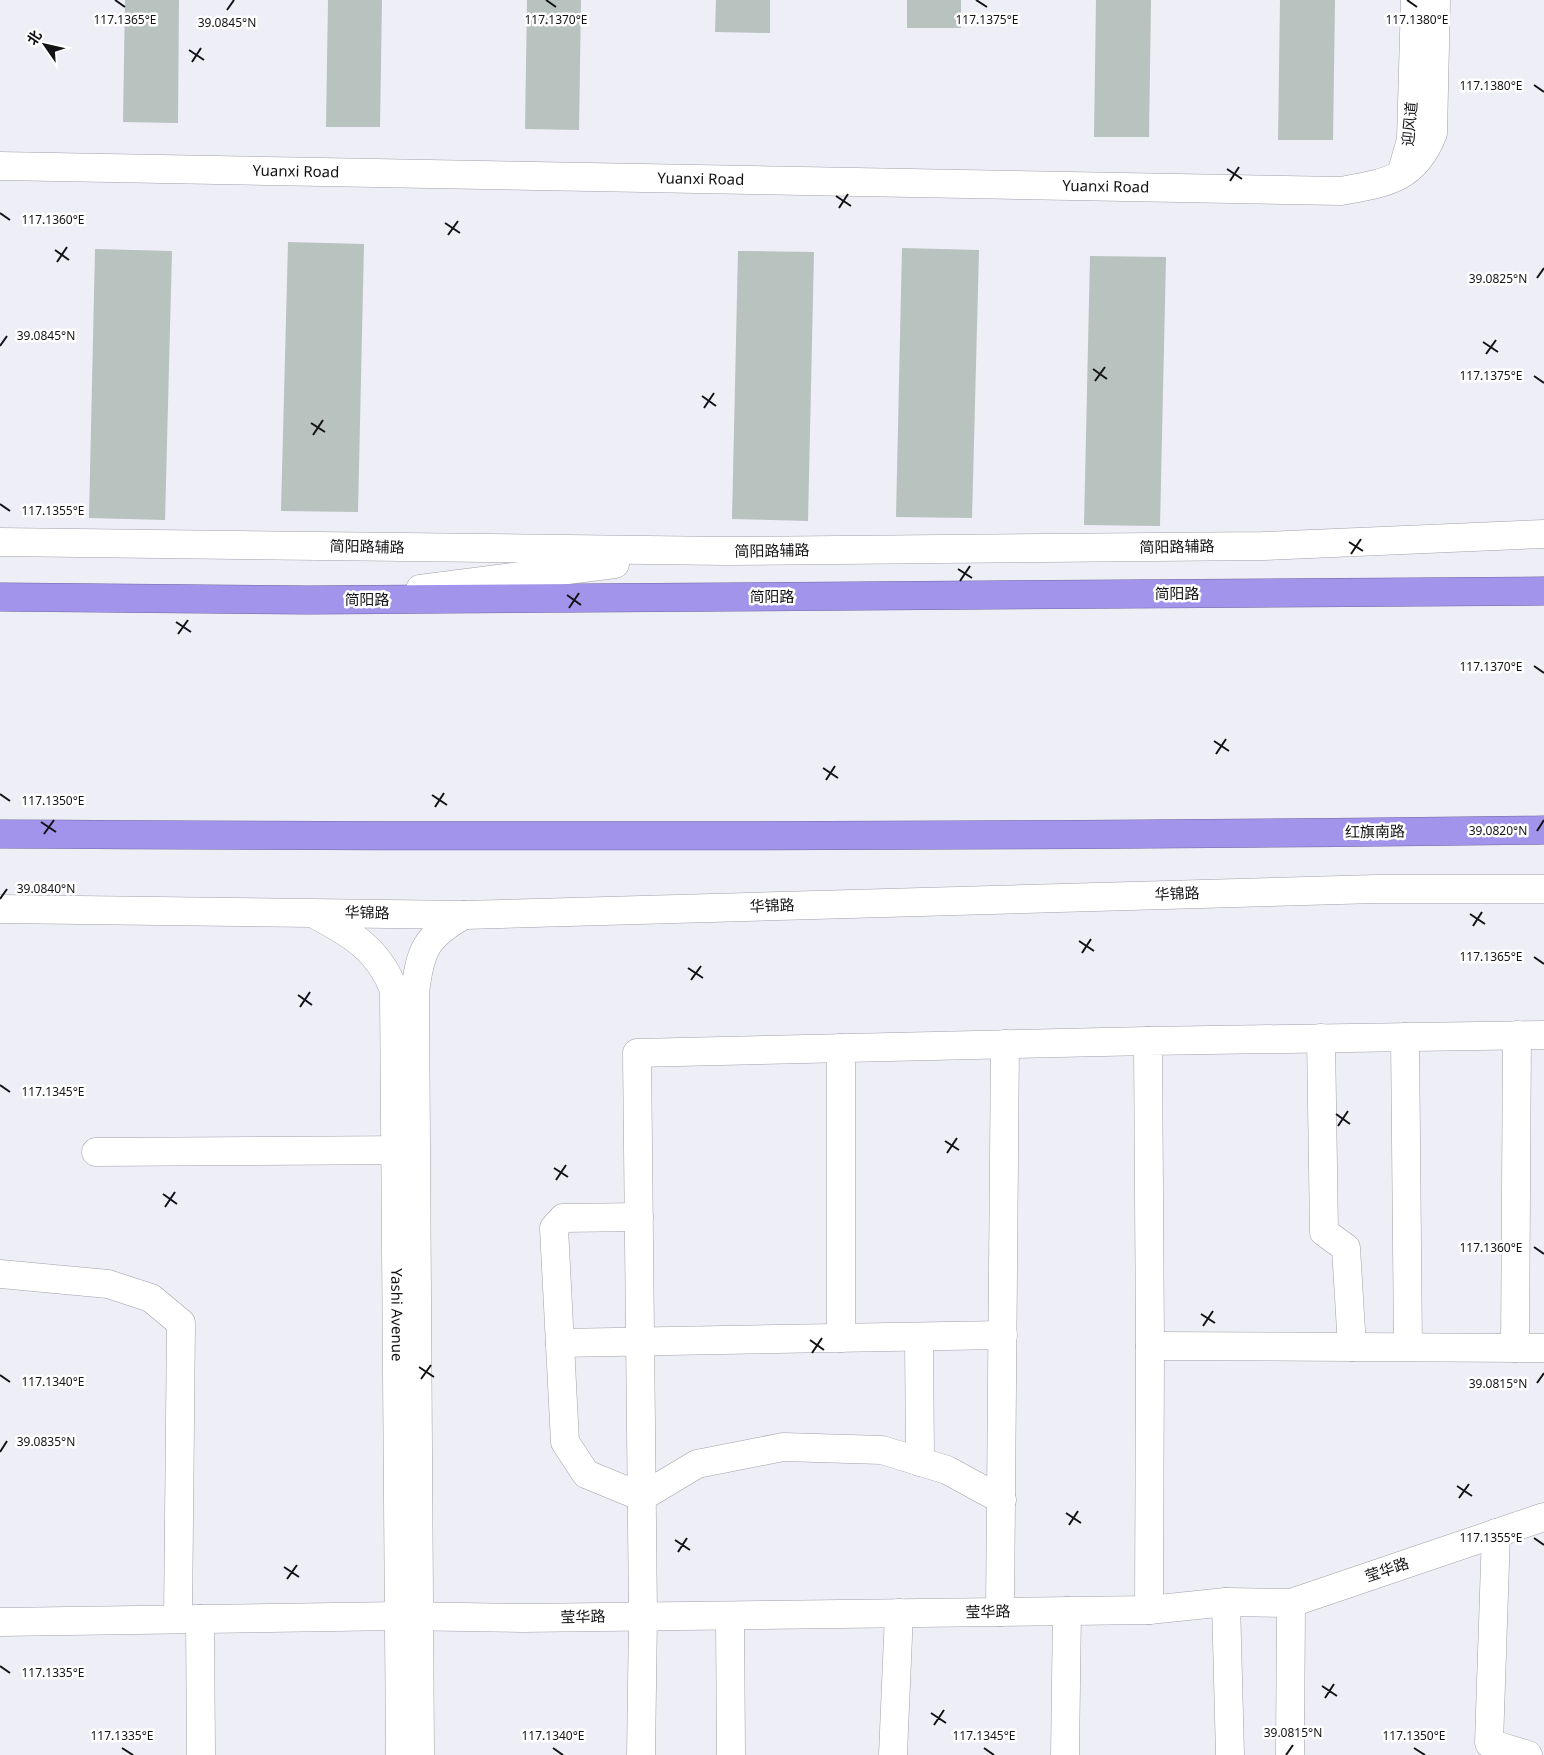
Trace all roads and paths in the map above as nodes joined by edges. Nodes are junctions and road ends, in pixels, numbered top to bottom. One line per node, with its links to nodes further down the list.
1 (1415, 0): 4 (street, 迎风道)
2 (1436, 0): 4 (street, 迎风道)
3 (0, 166): 4 (street, Yuanxi Road)
4 (1400, 177)
5 (1544, 534): 7 (street, 简阳路辅路)
6 (0, 542): 7 (street, 简阳路辅路)
7 (726, 551): 10 (street)
8 (1544, 590): 10 (highway, 简阳路)
9 (0, 597): 10 (highway, 简阳路)
10 (309, 600)
11 (1544, 830): 12 (highway, 红旗南路)
12 (0, 834)
13 (1544, 888): 16 (street, 华锦路)
14 (0, 909): 15 (street, 华锦路)
15 (313, 913): 16 (street, 华锦路); 24 (street, Yashi Avenue)
16 (464, 915): 24 (street, Yashi Avenue)
17 (1517, 1035): 18 (street); 19 (street); 36 (street)
18 (1544, 1035)
19 (1405, 1037): 20 (street); 35 (street)
20 (1321, 1038): 21 (street); 34 (street)
21 (1148, 1042): 22 (street); 33 (street)
22 (1005, 1044): 23 (street); 28 (street)
23 (842, 1048): 26 (street); 30 (street)
24 (404, 1150): 25 (street); 49 (street, Yashi Avenue)
25 (96, 1152)
26 (639, 1217): 31 (street); 32 (street)
27 (0, 1274): 52 (street)
28 (1003, 1335): 29 (street); 40 (street)
29 (919, 1337): 30 (street); 38 (street)
30 (841, 1338): 31 (street)
31 (640, 1342): 32 (street); 39 (street)
32 (560, 1343): 39 (street)
33 (1150, 1346): 34 (street); 45 (street)
34 (1352, 1347): 35 (street)
35 (1408, 1347): 36 (street)
36 (1515, 1348): 37 (street)
37 (1544, 1348)
38 (920, 1462): 39 (street); 40 (street)
39 (642, 1497): 51 (street)
40 (1002, 1500): 47 (street)
41 (1544, 1517): 42 (street, 莹华路)
42 (1496, 1533): 44 (street, 莹华路); 54 (street)
43 (1226, 1602): 44 (street, 莹华路); 45 (street, 莹华路); 62 (street)
44 (1291, 1602): 63 (street)
45 (1149, 1610): 46 (street, 莹华路)
46 (1067, 1611): 47 (street, 莹华路); 61 (street)
47 (1000, 1612): 48 (street, 莹华路)
48 (899, 1614): 50 (street, 莹华路); 60 (street)
49 (408, 1616): 51 (street, 莹华路); 52 (street, 莹华路); 56 (street, Yashi Avenue); 57 (street, Yashi Avenue)
50 (730, 1616): 51 (street, 莹华路); 59 (street)
51 (643, 1617): 58 (street)
52 (189, 1619): 53 (street, 莹华路); 55 (street)
53 (0, 1622)
54 (1480, 1749): 64 (street)
55 (200, 1755)
56 (400, 1755)
57 (420, 1755)
58 (642, 1755)
59 (731, 1755)
60 (893, 1755)
61 (1065, 1755)
62 (1230, 1755)
63 (1290, 1755)
64 (1528, 1755)

